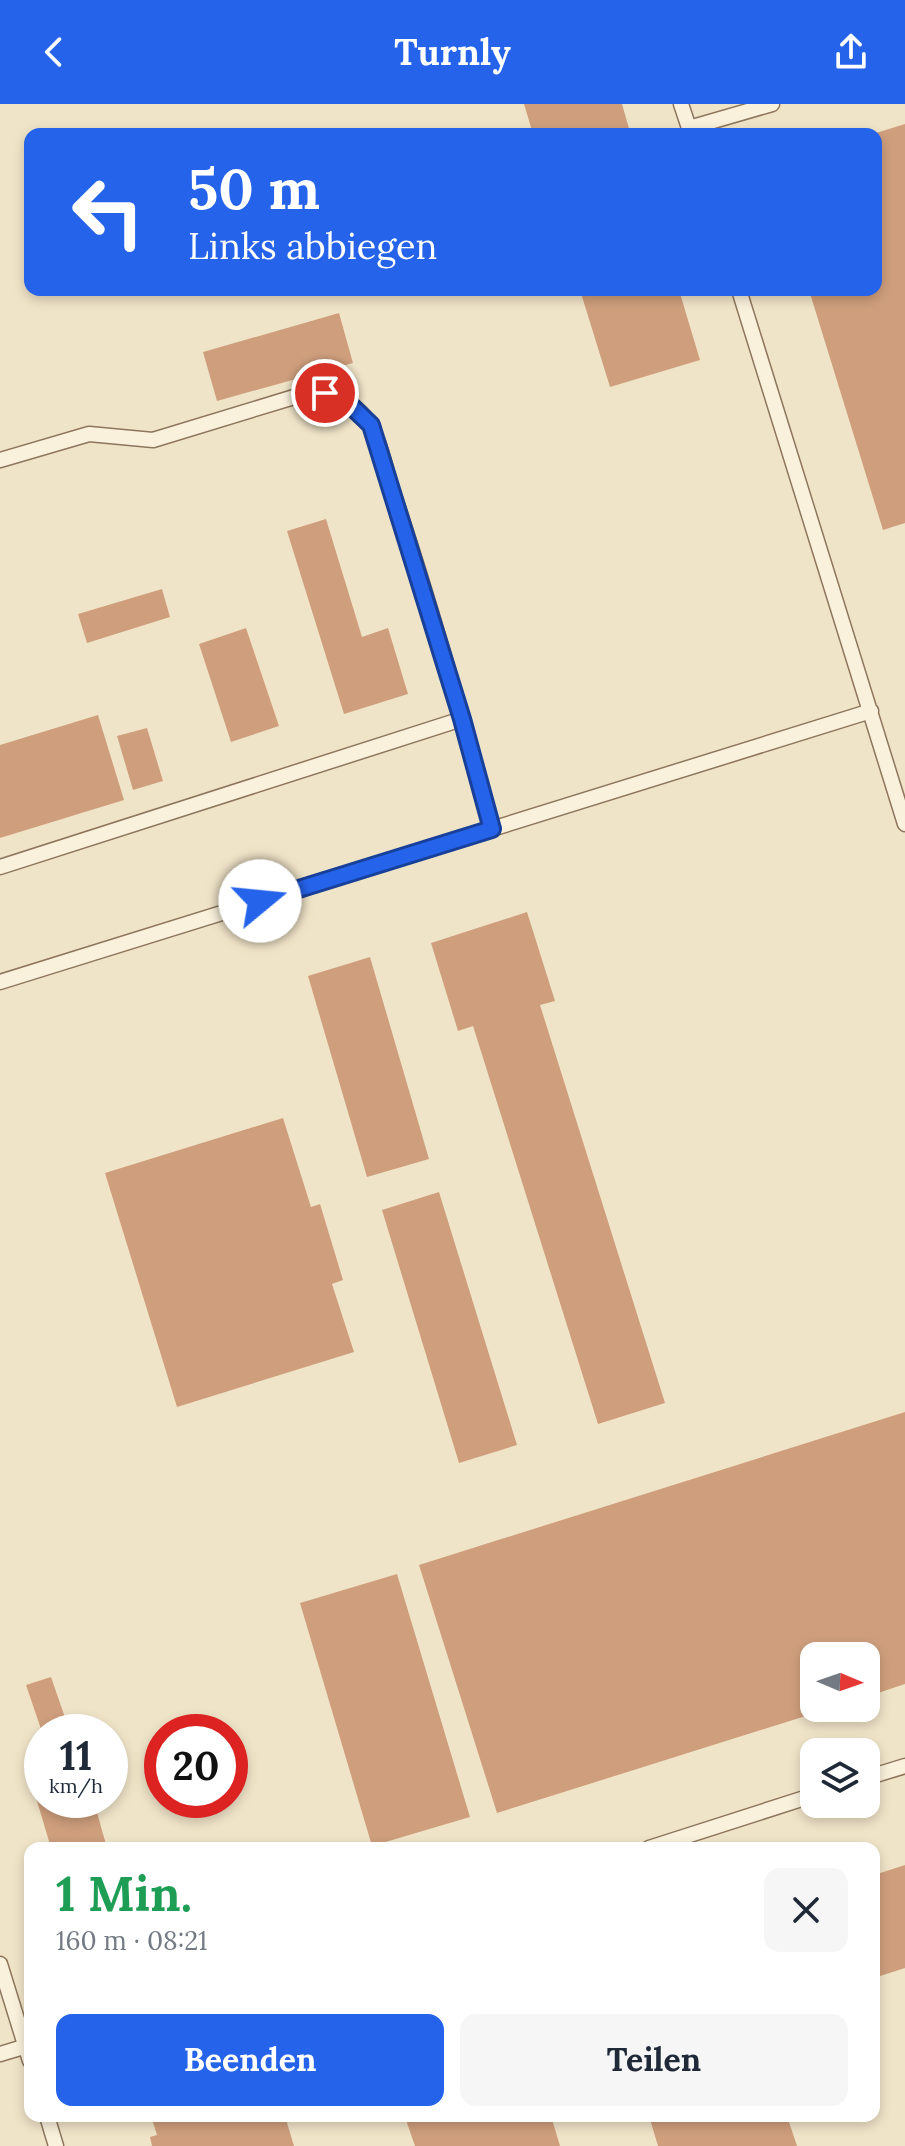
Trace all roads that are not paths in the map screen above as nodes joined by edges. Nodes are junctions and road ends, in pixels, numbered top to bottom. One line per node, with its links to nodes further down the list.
1 (681, 104): 3 (lane)
2 (772, 104): 4 (lane)
3 (689, 128)
4 (699, 128)
5 (741, 296): 7 (lane)
6 (0, 460): 8 (lane)
7 (871, 711): 9 (lane); 10 (lane)
8 (462, 719): 10 (lane); 11 (lane)
9 (905, 824)
10 (492, 829): 12 (lane)
11 (0, 867)
12 (0, 982)
13 (905, 1766): 14 (lane)
14 (880, 1774)
15 (800, 1799): 16 (lane)
16 (668, 1842)
17 (0, 1964): 18 (lane)
18 (24, 2034)
19 (24, 2047): 20 (lane)
20 (0, 2054)
21 (49, 2122): 22 (lane)
22 (56, 2146)

